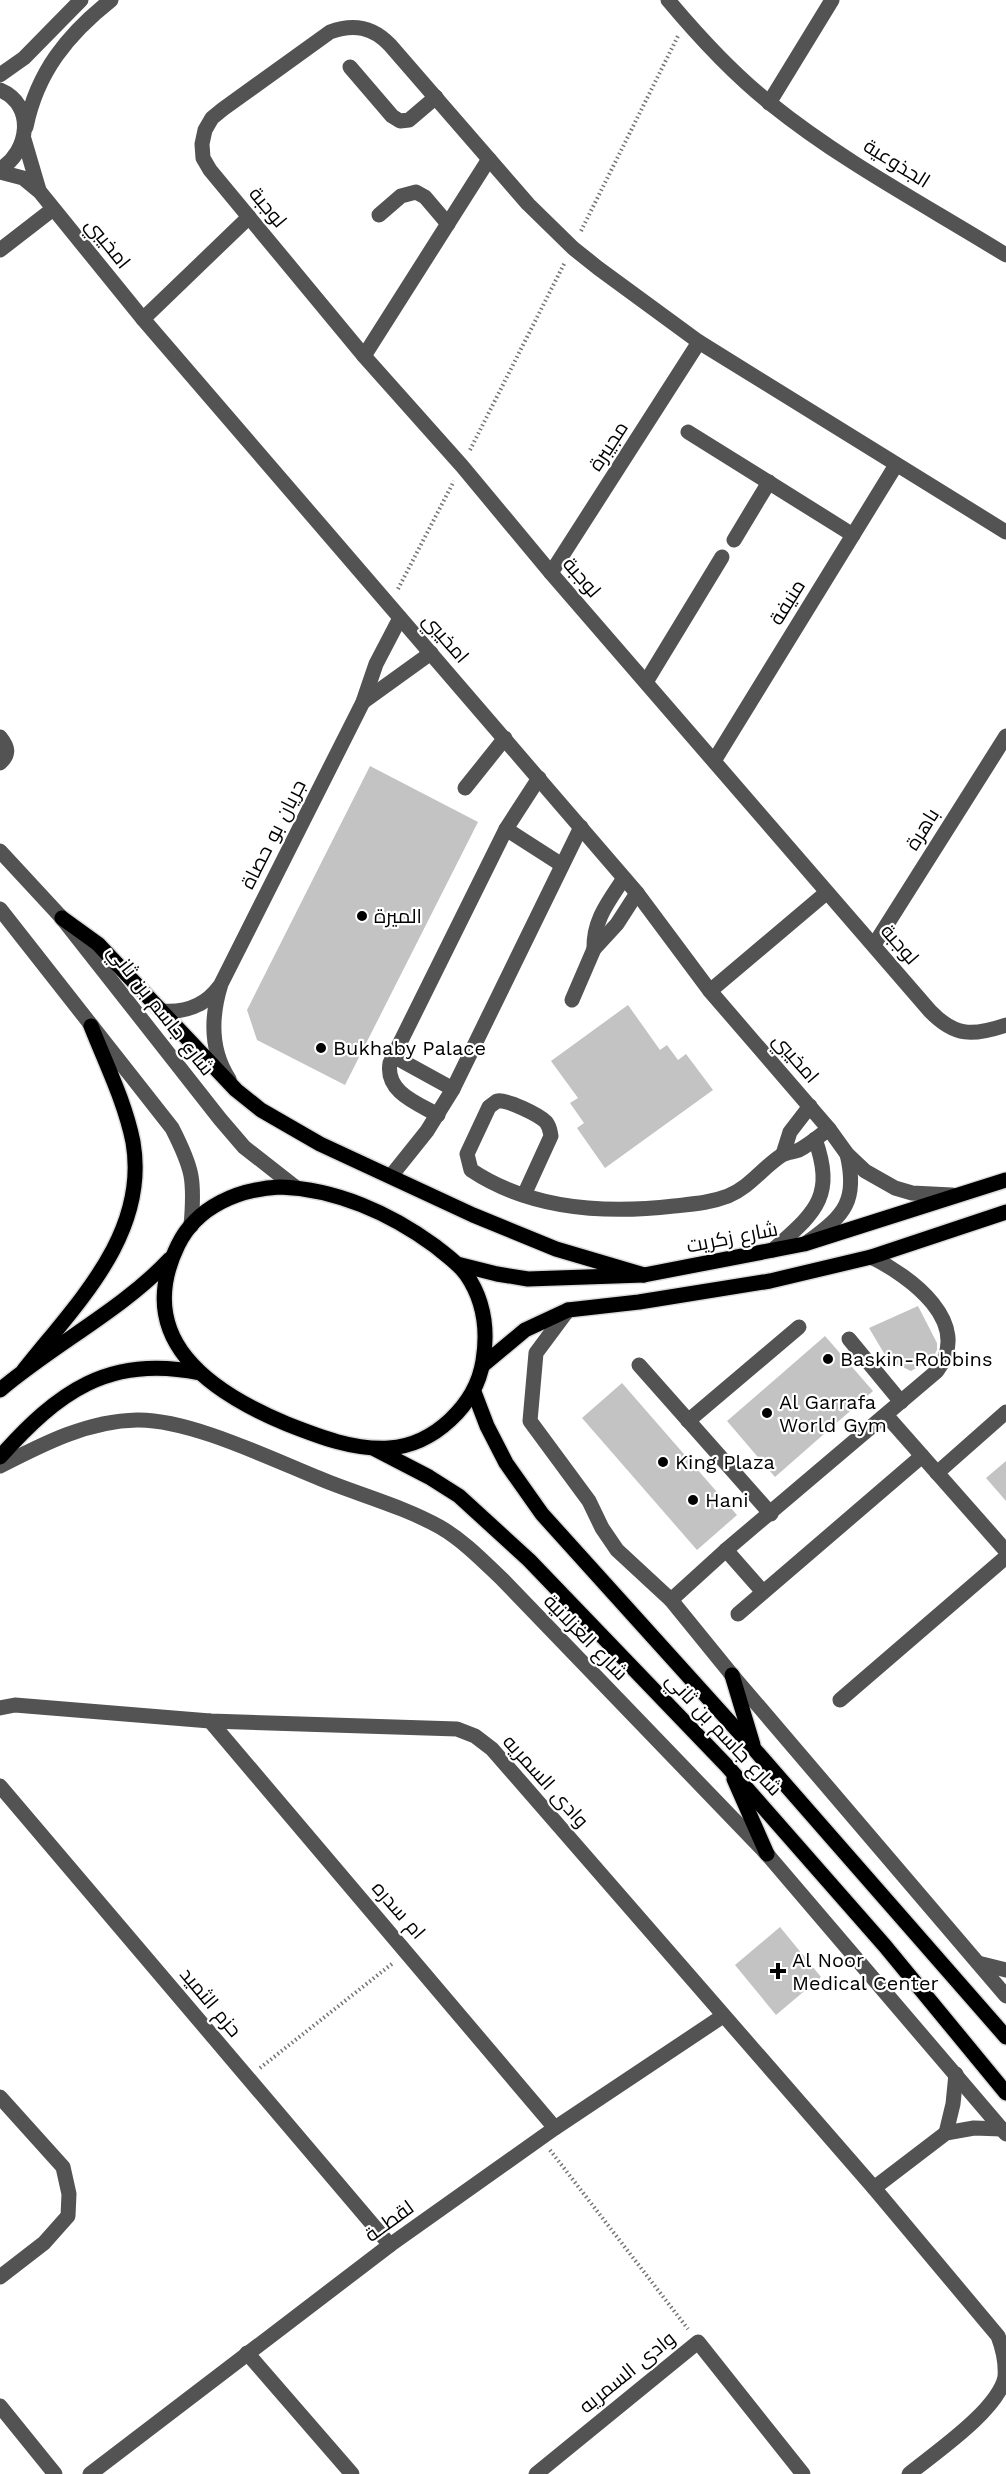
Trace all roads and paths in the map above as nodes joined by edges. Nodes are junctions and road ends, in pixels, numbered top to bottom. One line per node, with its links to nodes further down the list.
1 (81, 0): 7 (street)
2 (111, 0): 11 (street)
3 (668, 0): 5 (street, الجذوعية)
4 (832, 0): 10 (street)
5 (685, 21): 10 (street, الجذوعية); 19 (path)
6 (350, 67): 9 (street)
7 (0, 75)
8 (0, 90): 11 (street, امخيبي)
9 (436, 98): 12 (street, لوجبة); 17 (street, لوجبة)
10 (769, 103): 21 (street, الجذوعية)
11 (25, 133): 13 (street); 14 (street, امخيبي)
12 (489, 159): 18 (street); 19 (street, لوجبة)
13 (0, 171): 14 (street, امخيبي)
14 (40, 192): 15 (street, امخيبي)
15 (53, 209): 20 (street); 22 (street, امخيبي)
16 (379, 215): 18 (street)
17 (249, 218): 22 (street); 24 (street, لوجبة)
18 (448, 224): 24 (street)
19 (573, 248): 23 (street, لوجبة); 27 (path)
20 (0, 250)
21 (1006, 255)
22 (143, 319): 34 (street, امخيبي)
23 (699, 342): 26 (street, لوجبة); 33 (street, مجيبرة)
24 (364, 356): 27 (street, لوجبة)
25 (688, 432): 28 (street)
26 (896, 465): 29 (street, لوجبة); 30 (street, منيفة)
27 (462, 466): 33 (street, لوجبة); 34 (path)
28 (769, 482): 30 (street); 31 (street)
29 (1006, 532)
30 (853, 535): 42 (street, منيفة)
31 (734, 540)
32 (722, 556): 37 (street)
33 (551, 573): 37 (street, لوجبة)
34 (389, 606): 35 (street, امخيبي)
35 (400, 618): 36 (street, امخيبي); 38 (street, جريان بو حصاة)
36 (431, 653): 38 (street, جريان بو حصاة); 41 (street, امخيبي)
37 (646, 682): 42 (street, لوجبة)
38 (363, 702): 57 (street, جريان بو حصاة)
39 (1006, 736): 55 (street, باهرة)
40 (0, 737): 43 (street)
41 (505, 738): 44 (street, امخيبي); 45 (street)
42 (714, 761): 51 (street, لوجبة)
43 (0, 763)
44 (539, 778): 46 (street, امخيبي); 47 (street)
45 (465, 788)
46 (581, 827): 49 (street); 50 (street, امخيبي)
47 (506, 829): 49 (street); 63 (street)
48 (0, 851): 54 (street, شارع جاسم بن ثاني)
49 (562, 865): 64 (street)
50 (624, 878): 52 (street, امخيبي); 56 (street)
51 (826, 892): 55 (street, لوجبة); 58 (street)
52 (637, 893): 56 (street); 58 (street, امخيبي)
53 (0, 909): 62 (street)
54 (62, 918): 60 (main road); 74 (street, شارع جاسم بن ثاني)
55 (874, 945): 61 (street, لوجبة)
56 (594, 949): 59 (street)
57 (221, 984): 60 (street, جريان بو حصاة); 65 (street, جريان بو حصاة)
58 (710, 991): 66 (street, امخيبي)
59 (572, 1000)
60 (161, 1011): 65 (main road)
61 (1006, 1025)
62 (91, 1026): 78 (street); 90 (main road)
63 (393, 1056): 64 (street); 67 (street)
64 (453, 1089): 67 (street)
65 (236, 1090): 72 (main road)
66 (810, 1106): 68 (street, امخيبي); 70 (street)
67 (438, 1115): 72 (street)
68 (829, 1129): 69 (street); 71 (street, امخيبي)
69 (815, 1139): 70 (street); 80 (street)
70 (783, 1154): 75 (street)
71 (847, 1154): 76 (street, امخيبي); 79 (street, امخيبي)
72 (391, 1176): 84 (main road)
73 (1006, 1180): 76 (main road, شارع زكريت)
74 (295, 1188): 78 (main road); 83 (main road)
75 (524, 1195): 75 (street)
76 (960, 1196): 79 (main road, شارع زكريت)
77 (1006, 1212): 82 (main road)
78 (191, 1226): 81 (main road)
79 (804, 1244): 80 (main road, شارع زكريت)
80 (773, 1251): 84 (main road, شارع زكريت)
81 (172, 1257): 90 (main road); 91 (main road)
82 (871, 1257): 85 (main road); 94 (street)
83 (457, 1264): 84 (main road, شارع زكريت); 88 (main road)
84 (644, 1275)
85 (568, 1310): 88 (main road); 108 (street)
86 (799, 1327): 97 (street)
87 (849, 1339): 94 (street)
88 (483, 1365): 93 (main road)
89 (639, 1365): 97 (street)
90 (24, 1370): 92 (main road)
91 (200, 1373): 98 (main road); 100 (main road)
92 (0, 1390)
93 (474, 1392): 98 (main road); 114 (main road, شارع جاسم بن ثاني)
94 (901, 1402): 96 (street)
95 (1006, 1412): 102 (street)
96 (886, 1415): 99 (street); 103 (street)
97 (688, 1421): 103 (street)
98 (372, 1448): 115 (main road, شارع جاسم بن ثاني)
99 (922, 1456): 102 (street); 107 (street)
100 (0, 1457)
101 (0, 1466): 117 (street, شارع الغزلانية)
102 (937, 1473): 105 (street)
103 (771, 1514): 104 (street)
104 (726, 1550): 107 (street); 108 (street)
105 (1006, 1551)
106 (1006, 1557): 111 (street)
107 (763, 1593): 109 (street)
108 (671, 1600): 110 (street)
109 (738, 1614)
110 (732, 1675): 114 (main road); 119 (street)
111 (840, 1700)
112 (0, 1707): 113 (street, وادى السمريه)
113 (210, 1721): 118 (street, ام سدره); 122 (street, وادى السمريه)
114 (755, 1750): 123 (main road, شارع جاسم بن ثاني)
115 (728, 1766): 117 (main road); 126 (main road, شارع جاسم بن ثاني)
116 (0, 1786): 125 (street, حزم الثميد)
117 (767, 1854): 124 (street, شارع الغزلانية)
118 (407, 1951): 125 (path); 128 (street, ام سدره)
119 (978, 1963): 120 (street); 121 (street)
120 (1006, 1970)
121 (1006, 1996)
122 (723, 2016): 128 (street, لقطــة); 132 (street, وادى السمريه)
123 (1006, 2037)
124 (956, 2074): 129 (street, شارع الغزلانية); 130 (street)
125 (248, 2078): 133 (street, حزم الثميد)
126 (1006, 2093)
127 (0, 2097): 134 (street)
128 (555, 2128): 131 (street, لقطــة)
129 (1004, 2131): 130 (street)
130 (946, 2133): 132 (street)
131 (540, 2138): 133 (street, لقطــة); 135 (path)
132 (874, 2188): 143 (street, وادى السمريه)
133 (390, 2245): 136 (street, لقطــة)
134 (0, 2277)
135 (698, 2342): 141 (street, وادى السمريه); 142 (street, وادى السمريه)
136 (248, 2353): 139 (street, لقطــة); 140 (street)
137 (0, 2406): 138 (street)
138 (55, 2474)
139 (90, 2474)
140 (352, 2474)
141 (536, 2474)
142 (803, 2474)
143 (909, 2474)

